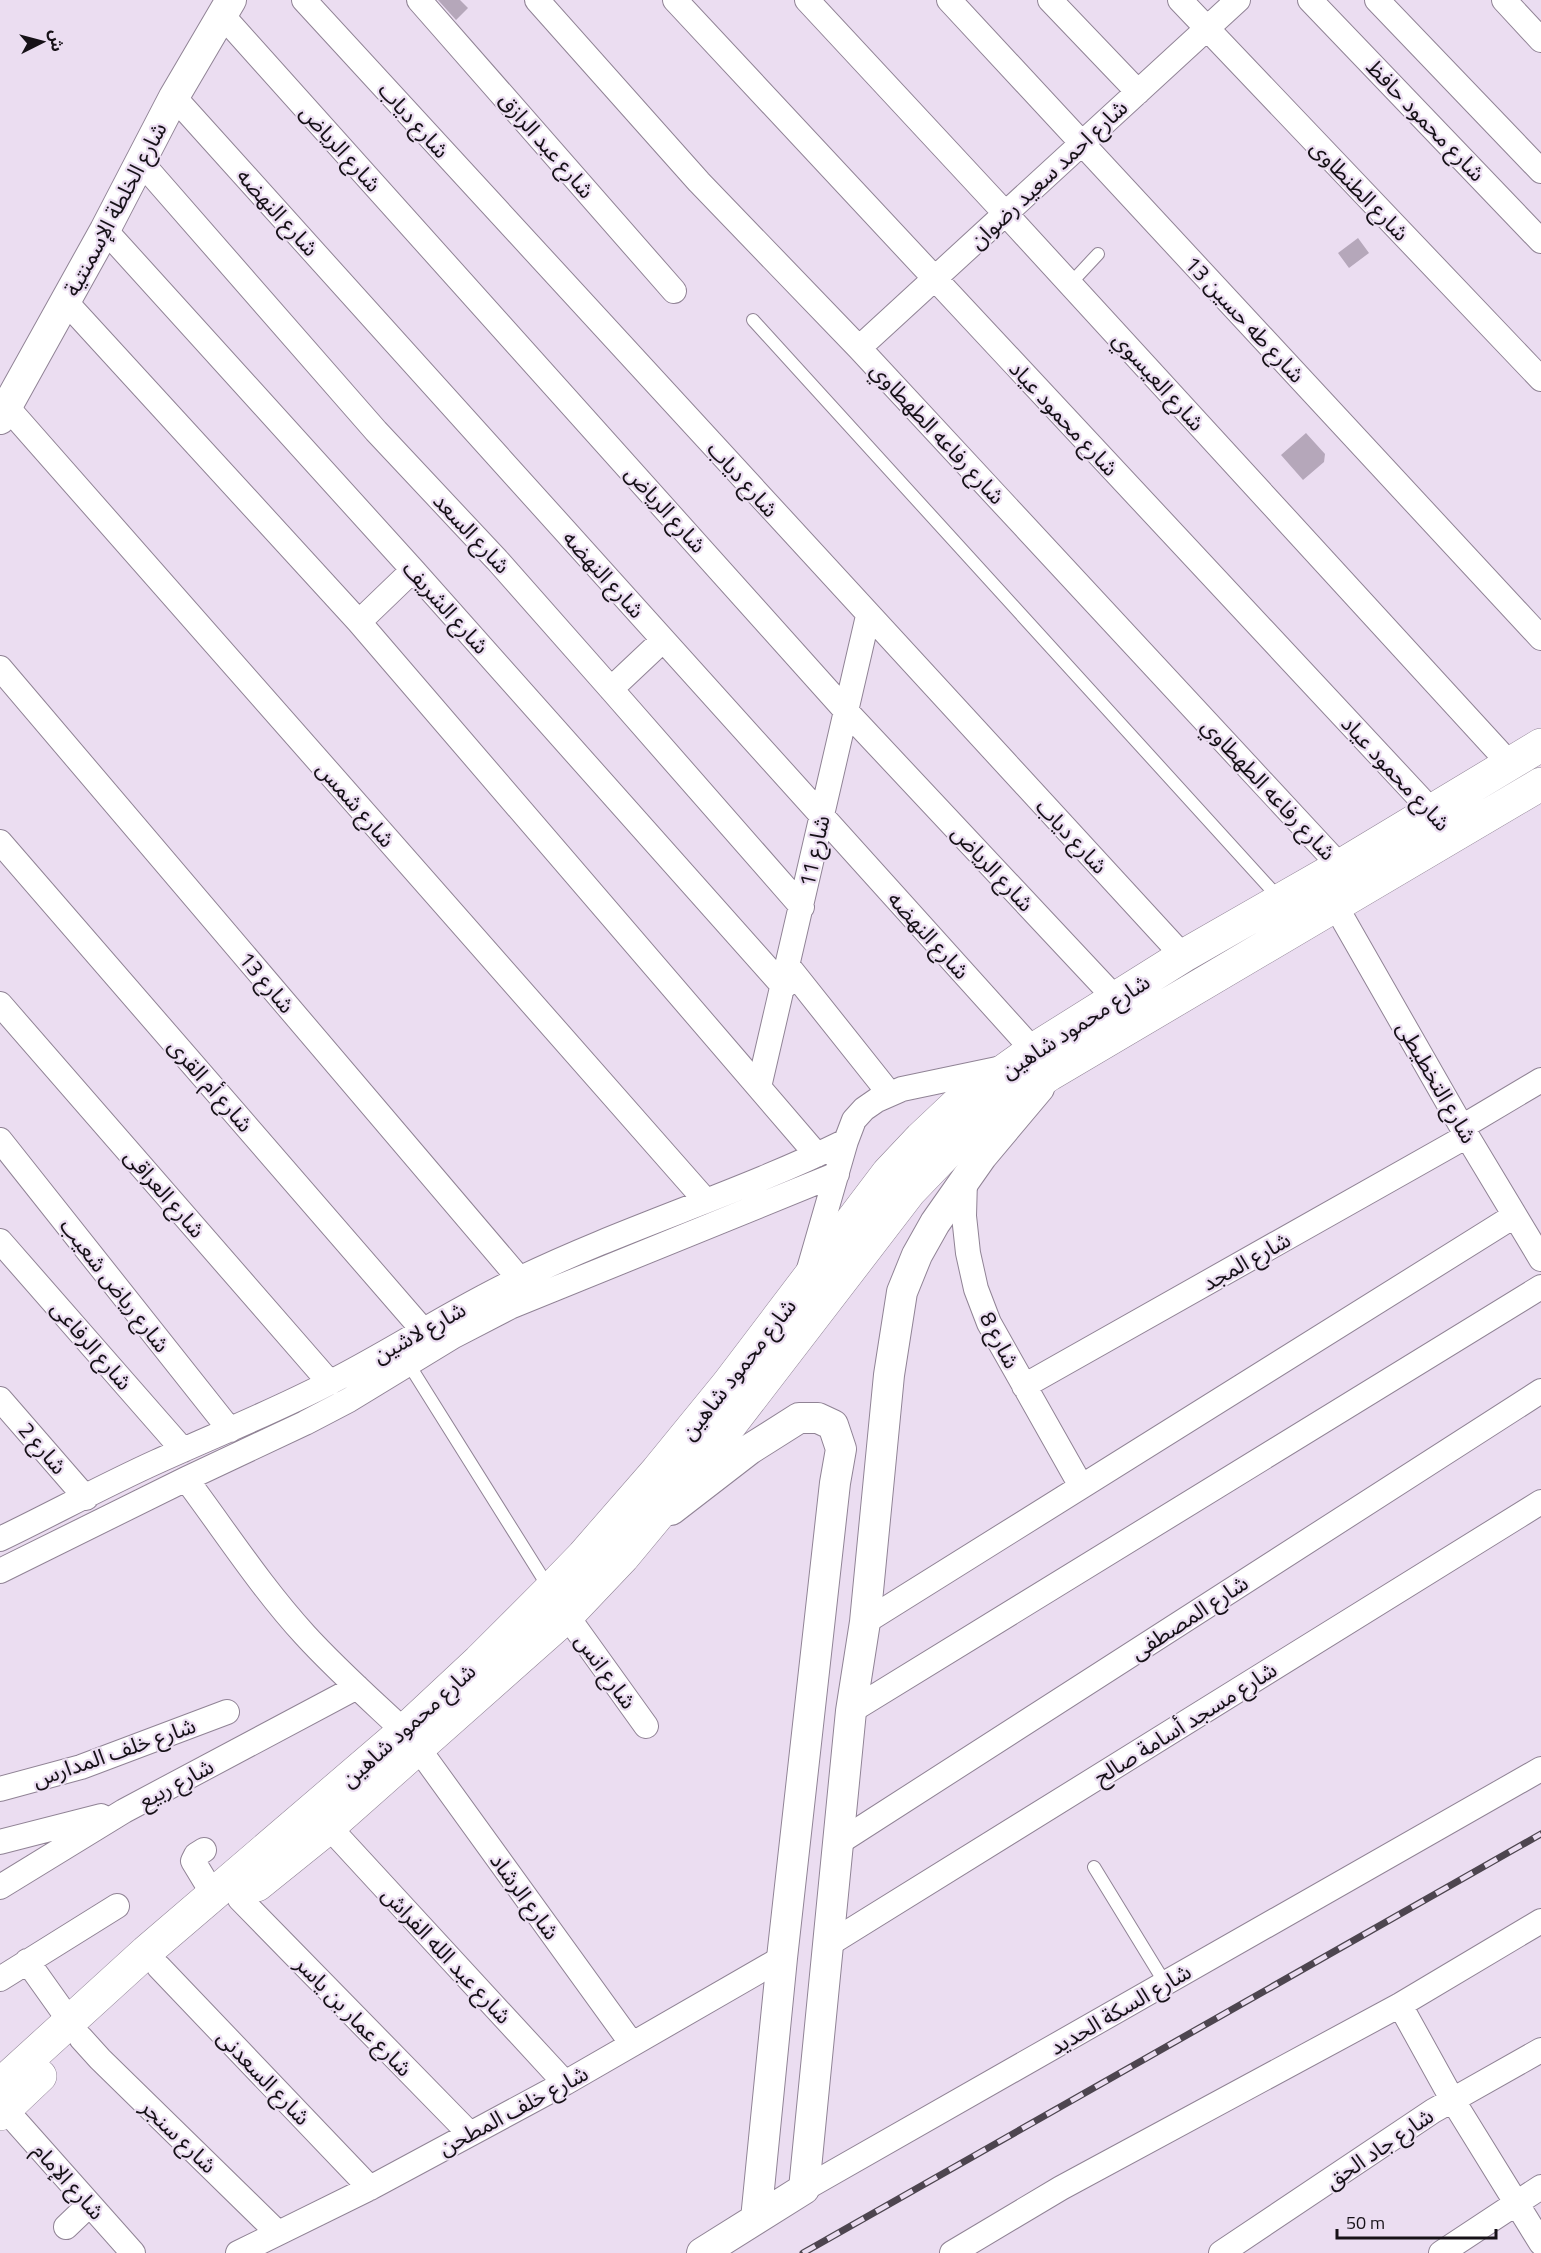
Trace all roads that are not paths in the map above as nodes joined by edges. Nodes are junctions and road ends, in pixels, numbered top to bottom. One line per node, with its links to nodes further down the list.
1 (304, 0): 34 (street, شارع دياب)
2 (419, 0): 27 (street, شارع عبد الرازق)
3 (537, 0): 30 (street, شارع رفاعه الطهطاوي)
4 (675, 0): 25 (street, شارع محمود عياد)
5 (807, 0): 21 (street, شارع العيسوي)
6 (949, 0): 18 (street, شارع طه حسين 13)
7 (1050, 0): 16 (street)
8 (1179, 0): 14 (street, شارع الطنطاوى)
9 (1238, 0): 14 (street, شارع احمد سعيد رضوان)
10 (1310, 0): 23 (street, شارع محمود حافظ)
11 (1377, 0): 20 (street)
12 (1504, 0): 15 (street)
13 (226, 8): 17 (street, شارع الخلطة الإسمنتية); 40 (street, شارع الرياض)
14 (1206, 29): 16 (street, شارع احمد سعيد رضوان); 31 (street, شارع الطنطاوى)
15 (1541, 40)
16 (1138, 92): 18 (street, شارع احمد سعيد رضوان)
17 (174, 97): 19 (street, شارع الخلطة الإسمنتية); 37 (street, شارع النهضه)
18 (1082, 143): 21 (street, شارع احمد سعيد رضوان); 36 (street, شارع طه حسين 13)
19 (140, 161): 22 (street, شارع الخلطة الإسمنتية); 39 (street, شارع السعد)
20 (1541, 171)
21 (1005, 213): 25 (street, شارع احمد سعيد رضوان); 26 (street, شارع العيسوي)
22 (105, 230): 28 (street, شارع الخلطة الإسمنتية); 33 (street, شارع الشريف)
23 (1541, 241)
24 (1098, 254): 26 (lane)
25 (934, 279): 30 (street, شارع احمد سعيد رضوان); 44 (street, شارع محمود عياد)
26 (1070, 284): 42 (street, شارع العيسوي)
27 (674, 291)
28 (65, 301): 32 (street, شارع الخلطة الإسمنتية); 35 (street)
29 (753, 320): 49 (lane)
30 (859, 348): 48 (street, شارع رفاعه الطهطاوي)
31 (1541, 379)
32 (4, 406): 67 (street, شارع شمس)
33 (413, 570): 35 (street); 53 (street, شارع الشريف)
34 (868, 616): 40 (street, شارع 11); 52 (street, شارع دياب)
35 (359, 622): 58 (street)
36 (1541, 638)
37 (663, 640): 39 (street); 45 (street, شارع النهضه)
38 (0, 668): 72 (street, شارع 13)
39 (611, 688): 51 (street, شارع السعد)
40 (846, 711): 45 (street, شارع 11); 54 (street, شارع الرياض)
41 (1541, 745): 42 (main road, شارع محمود شاهين)
42 (1510, 764): 44 (main road, شارع محمود شاهين)
43 (1541, 784): 46 (main road, شارع محمود شاهين)
44 (1432, 810): 46 (street, شارع محمود عياد); 48 (main road, شارع محمود شاهين)
45 (822, 817): 51 (street, شارع 11); 56 (street, شارع النهضه)
46 (1454, 835): 50 (main road, شارع محمود شاهين)
47 (0, 842): 74 (street, شارع أم القرى)
48 (1340, 866): 49 (main road, شارع محمود شاهين)
49 (1280, 900): 52 (main road, شارع محمود شاهين)
50 (1335, 904): 56 (main road, شارع محمود شاهين); 60 (street, شارع التخطيطى)
51 (802, 907): 53 (street, شارع 11)
52 (1183, 956): 54 (main road, شارع محمود شاهين)
53 (786, 976): 58 (street, شارع 11); 59 (street, شارع الشريف)
54 (1115, 998): 56 (main road, شارع محمود شاهين)
55 (0, 1004): 76 (street, شارع العراقى)
56 (1032, 1063): 59 (street); 65 (street); 71 (main road, شارع محمود شاهين); 88 (main road, شارع محمود شاهين)
57 (1541, 1080): 60 (street, شارع المجد)
58 (759, 1087): 63 (street)
59 (889, 1094): 62 (street)
60 (1464, 1132): 68 (street, شارع التخطيطى); 77 (street, شارع المجد)
61 (0, 1140): 81 (street, شارع رياض شعيب)
62 (846, 1141): 63 (street, شارع لاشين); 64 (street)
63 (817, 1155): 66 (street, شارع لاشين)
64 (837, 1174): 66 (street, شارع لاشين); 71 (street)
65 (965, 1180): 77 (street, شارع 8); 92 (street)
66 (788, 1181): 67 (street, شارع لاشين); 72 (street, شارع لاشين)
67 (706, 1201): 72 (street, شارع لاشين)
68 (1514, 1216): 70 (street, شارع التخطيطى); 85 (street)
69 (0, 1241): 83 (street, شارع الرفاعى)
70 (1538, 1248)
71 (804, 1285): 91 (main road, شارع محمود شاهين)
72 (527, 1287): 74 (street, شارع لاشين); 75 (street, شارع لاشين)
73 (1541, 1287): 94 (street)
74 (422, 1329): 76 (street, شارع لاشين)
75 (408, 1363): 82 (street, شارع لاشين); 91 (lane)
76 (330, 1383): 80 (street, شارع لاشين)
77 (1024, 1386): 85 (street, شارع 8)
78 (1541, 1391): 103 (street, شارع المصطفى)
79 (0, 1399): 86 (street, شارع 2)
80 (264, 1415): 81 (street, شارع لاشين); 82 (street)
81 (230, 1430): 83 (street, شارع لاشين)
82 (275, 1437): 84 (street, شارع لاشين)
83 (183, 1450): 86 (street, شارع لاشين)
84 (186, 1479): 90 (street, شارع لاشين); 93 (street, شارع الرشاد)
85 (1081, 1486): 92 (street)
86 (86, 1498): 89 (street, شارع لاشين)
87 (1541, 1502): 110 (street, شارع مسجد أسامة صالح)
88 (650, 1526): 91 (main road, شارع محمود شاهين); 111 (street)
89 (0, 1539)
90 (0, 1570)
91 (559, 1603): 96 (street, شارع انس); 97 (main road, شارع محمود شاهين)
92 (865, 1622): 94 (street)
93 (357, 1687): 97 (street, شارع الرشاد); 100 (street, شارع ربيع)
94 (851, 1711): 103 (street)
95 (227, 1712): 99 (street, شارع خلف المدارس)
96 (646, 1726)
97 (411, 1739): 101 (main road, شارع محمود شاهين); 107 (main road, شارع محمود شاهين); 118 (street, شارع الرشاد)
98 (1541, 1769): 115 (street, شارع السكة الحديد)
99 (0, 1789)
100 (124, 1811): 102 (street); 106 (street, شارع ربيع)
101 (329, 1827): 107 (main road, شارع محمود شاهين); 120 (street, شارع عبد الله الفراش)
102 (0, 1842)
103 (838, 1843): 110 (street)
104 (204, 1850): 107 (street, شارع عمار بن ياسر)
105 (1094, 1867): 115 (lane)
106 (0, 1887)
107 (227, 1896): 113 (main road, شارع محمود شاهين); 117 (main road, شارع محمود شاهين); 123 (street, شارع عمار بن ياسر)
108 (117, 1906): 112 (street)
109 (1541, 1921): 116 (street)
110 (829, 1944): 126 (street)
111 (782, 1958): 118 (street, شارع خلف المطحن); 129 (street)
112 (27, 1961): 114 (street); 117 (street, شارع سنجر)
113 (159, 1967): 117 (main road, شارع محمود شاهين); 125 (street, شارع السعدنى)
114 (0, 1979)
115 (1166, 1983): 126 (street, شارع السكة الحديد)
116 (1400, 2005): 121 (street); 136 (street)
117 (75, 2029): 122 (main road, شارع محمود شاهين); 131 (street, شارع سنجر)
118 (632, 2043): 120 (street, شارع خلف المطحن)
119 (1541, 2050): 121 (street, شارع جاد الحق)
120 (566, 2083): 123 (street, شارع خلف المطحن)
121 (1452, 2099): 127 (street); 137 (street, شارع جاد الحق)
122 (2, 2103): 128 (street, شارع الإمام)
123 (469, 2133): 125 (street, شارع خلف المطحن)
124 (1541, 2187): 127 (street)
125 (370, 2188): 131 (street, شارع خلف المطحن)
126 (804, 2189): 129 (street, شارع السكة الحديد)
127 (1516, 2202): 132 (street); 138 (street)
128 (89, 2205): 130 (street); 133 (street, شارع الإمام)
129 (756, 2219): 135 (street, شارع السكة الحديد)
130 (66, 2227)
131 (278, 2233): 134 (street, شارع خلف المطحن)
132 (1541, 2244)
133 (133, 2253)
134 (238, 2253)
135 (702, 2253)
136 (952, 2253)
137 (1221, 2253)
138 (1441, 2253)

